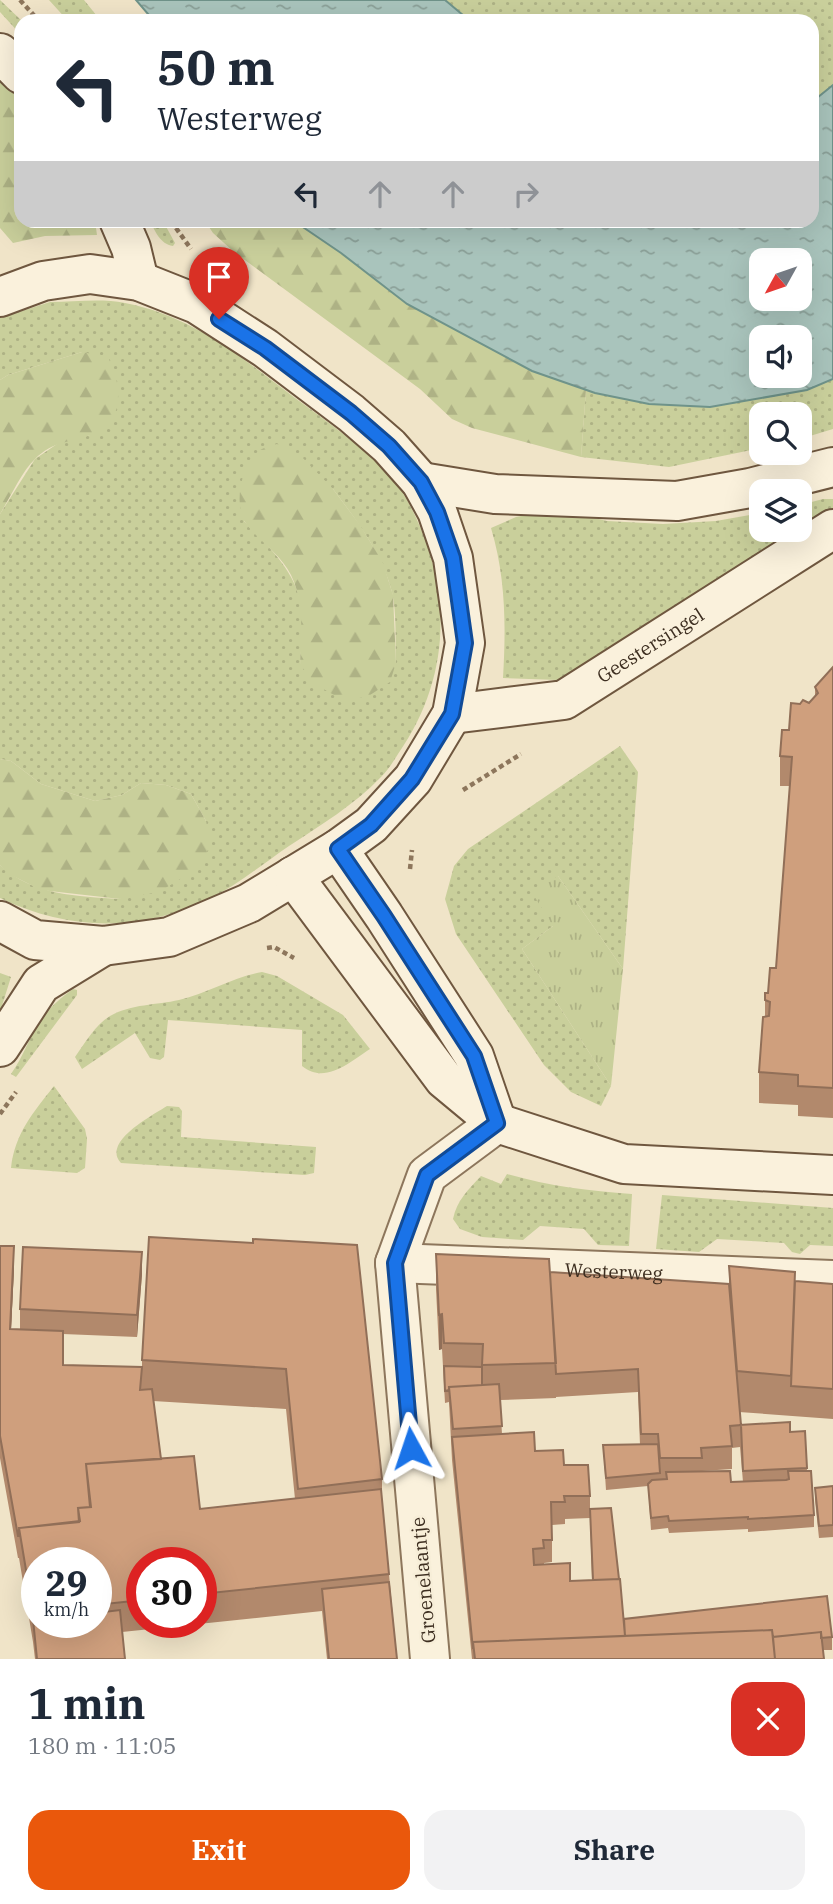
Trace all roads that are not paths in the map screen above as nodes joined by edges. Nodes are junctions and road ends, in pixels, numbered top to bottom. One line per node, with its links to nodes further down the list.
1 (0, 53): 2 (main road)
2 (14, 67)
3 (122, 228): 4 (main road)
4 (139, 281): 5 (main road); 7 (main road)
5 (0, 297)
6 (833, 467): 7 (main road)
7 (421, 482): 9 (main road)
8 (833, 529): 9 (main road, Geestersingel)
9 (452, 714): 10 (main road)
10 (338, 849): 11 (main road); 15 (main road)
11 (293, 876): 13 (main road); 15 (main road)
12 (0, 921): 13 (main road)
13 (103, 947): 14 (main road)
14 (0, 1047)
15 (497, 1123): 16 (main road); 17 (main road, Groenelaantje)
16 (833, 1175)
17 (395, 1263): 18 (main road, Westerweg); 19 (main road, Groenelaantje)
18 (833, 1280)
19 (430, 1659)

